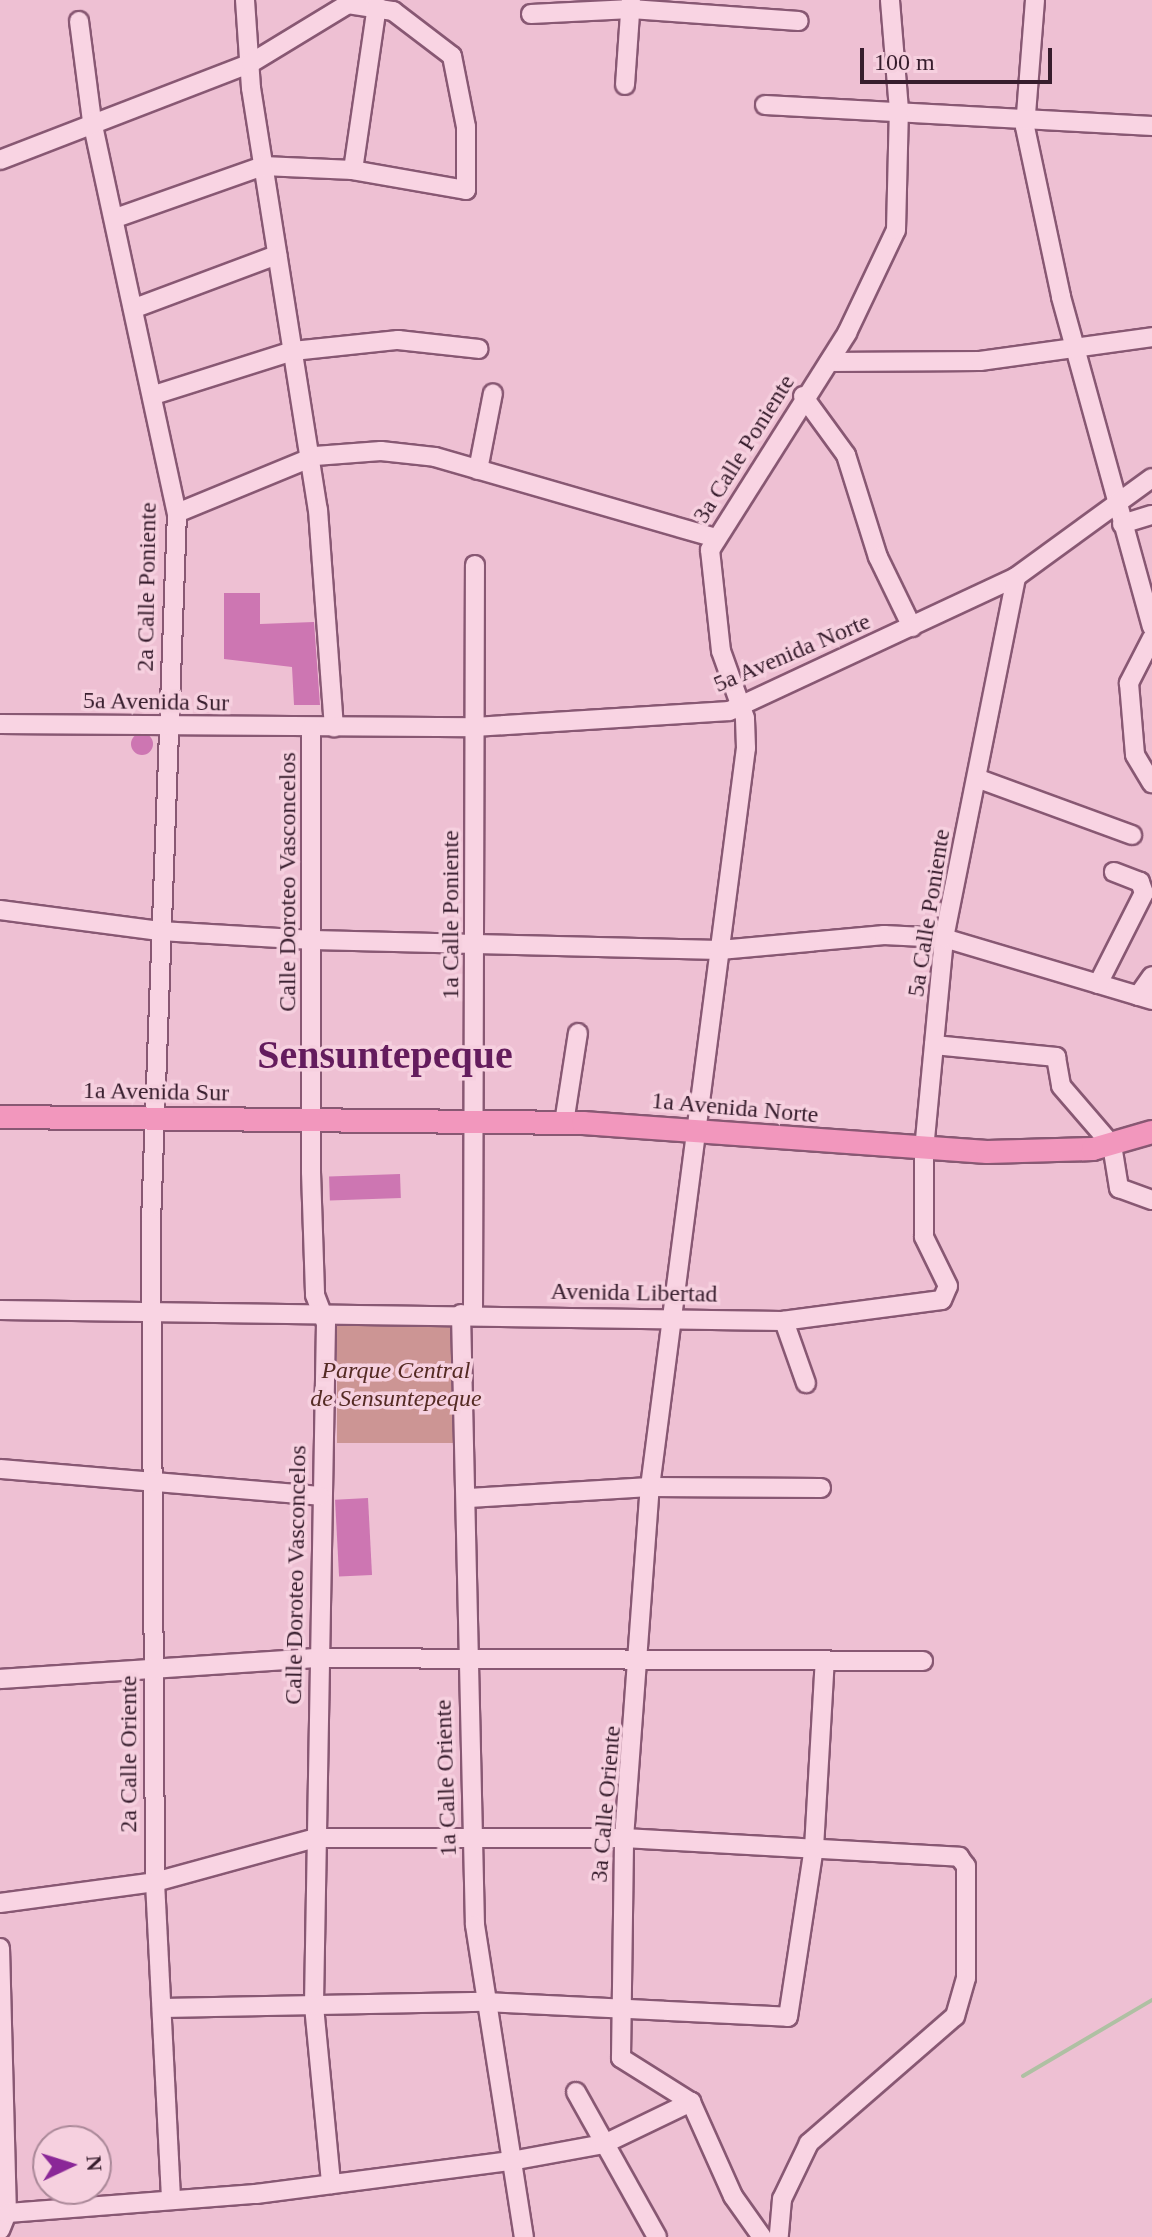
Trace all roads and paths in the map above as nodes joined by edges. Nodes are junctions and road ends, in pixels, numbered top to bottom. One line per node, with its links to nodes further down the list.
1 (245, 0): 9 (street)
2 (890, 0): 12 (street, 3a Calle Poniente)
3 (1035, 0): 13 (street)
4 (631, 4): 6 (street); 8 (street); 10 (street)
5 (377, 6): 9 (street); 18 (street); 18 (street)
6 (531, 14)
7 (79, 21): 14 (street, 2a Calle Poniente)
8 (799, 21)
9 (251, 63): 14 (street); 17 (street)
10 (625, 85)
11 (765, 105): 12 (street)
12 (899, 110): 13 (street); 26 (street, 3a Calle Poniente)
13 (1024, 116): 15 (street); 25 (street)
14 (92, 121): 16 (street); 19 (street, 2a Calle Poniente)
15 (1152, 126)
16 (0, 160)
17 (263, 166): 18 (street); 19 (street); 20 (street)
18 (353, 170)
19 (118, 217): 21 (street, 2a Calle Poniente)
20 (277, 255): 21 (street); 24 (street)
21 (135, 308): 28 (street, 2a Calle Poniente)
22 (1152, 337): 25 (street)
23 (479, 349): 24 (street)
24 (293, 351): 28 (street); 30 (street)
25 (1076, 352): 26 (street); 35 (street)
26 (829, 362): 29 (street, 3a Calle Poniente)
27 (493, 393): 31 (street)
28 (154, 395): 33 (street, 2a Calle Poniente)
29 (803, 396): 36 (street, 3a Calle Poniente); 39 (street)
30 (311, 457): 31 (street); 33 (street); 45 (street)
31 (478, 470): 36 (street)
32 (1152, 478): 35 (street)
33 (177, 513): 44 (street, 2a Calle Poniente)
34 (1152, 515): 35 (street, 5a Avenida Norte)
35 (1119, 518): 38 (street, 5a Avenida Norte); 40 (street)
36 (715, 538): 42 (street, 3a Calle Poniente)
37 (475, 565): 46 (street, 1a Calle Poniente)
38 (1016, 577): 39 (street, 5a Avenida Norte); 48 (street, 5a Calle Poniente)
39 (912, 627): 42 (street, 5a Avenida Norte)
40 (1152, 627)
41 (1152, 638): 49 (street)
42 (741, 705): 46 (street, 5a Avenida Norte); 57 (street, 3a Calle Poniente)
43 (0, 724): 44 (street, 5a Avenida Sur)
44 (167, 725): 47 (street, 5a Avenida Sur); 53 (street, 2a Calle Poniente)
45 (334, 727): 46 (street, 5a Avenida Norte); 47 (street, 5a Avenida Norte)
46 (474, 727): 56 (street, 1a Calle Poniente)
47 (311, 728): 55 (street, Calle Doroteo Vasconcelos)
48 (979, 779): 50 (street); 54 (street, 5a Calle Poniente)
49 (1152, 783)
50 (1132, 835)
51 (1114, 872): 59 (street)
52 (0, 910): 53 (street)
53 (160, 931): 55 (street); 64 (street, 2a Calle Poniente)
54 (944, 938): 57 (street); 59 (street); 62 (street, 5a Calle Poniente)
55 (313, 940): 56 (street); 66 (street, Calle Doroteo Vasconcelos)
56 (477, 940): 57 (street); 65 (street, 1a Calle Poniente)
57 (720, 950): 68 (street, 3a Calle Poniente)
58 (1152, 976): 60 (street)
59 (1098, 984): 60 (street)
60 (1145, 998)
61 (578, 1033): 67 (street)
62 (934, 1045): 70 (street); 71 (street, 5a Calle Poniente)
63 (0, 1117): 64 (main road, 1a Avenida Sur)
64 (156, 1117): 66 (main road, 1a Avenida Sur); 74 (street, 2a Calle Poniente)
65 (474, 1121): 66 (main road, 1a Avenida Norte); 67 (main road, 1a Avenida Norte); 77 (street, 1a Calle Poniente)
66 (311, 1122): 76 (street, Calle Doroteo Vasconcelos)
67 (564, 1123): 68 (main road, 1a Avenida Norte)
68 (694, 1129): 71 (main road, 1a Avenida Norte); 78 (street, 3a Calle Poniente)
69 (1152, 1132): 70 (main road, 1a Avenida Norte)
70 (1112, 1145): 71 (main road, 1a Avenida Norte); 72 (street)
71 (924, 1150): 73 (street, 5a Calle Poniente)
72 (1152, 1200)
73 (942, 1300): 79 (street, Avenida Libertad)
74 (151, 1308): 75 (street, Avenida Libertad); 76 (street, Avenida Libertad); 82 (street, 2a Calle Oriente)
75 (0, 1310)
76 (324, 1311): 77 (street, Avenida Libertad); 85 (street, Calle Doroteo Vasconcelos)
77 (467, 1314): 78 (street, Avenida Libertad); 86 (street, 1a Calle Oriente)
78 (671, 1317): 79 (street, Avenida Libertad); 83 (street, 3a Calle Oriente)
79 (784, 1321): 80 (street)
80 (806, 1383)
81 (0, 1469): 82 (street)
82 (157, 1486): 85 (street); 92 (street, 2a Calle Oriente)
83 (650, 1487): 84 (street); 86 (street); 88 (street, 3a Calle Oriente)
84 (821, 1488)
85 (320, 1496): 89 (street, Calle Doroteo Vasconcelos)
86 (469, 1498): 87 (street, 1a Calle Oriente)
87 (467, 1657): 88 (street); 89 (street); 96 (street, 1a Calle Oriente)
88 (642, 1657): 90 (street); 95 (street, 3a Calle Oriente)
89 (318, 1658): 92 (street); 94 (street, Calle Doroteo Vasconcelos)
90 (825, 1660): 91 (street); 97 (street)
91 (923, 1661)
92 (153, 1664): 93 (street); 98 (street, 2a Calle Oriente)
93 (0, 1679)
94 (316, 1838): 96 (street); 98 (street); 102 (street, Calle Doroteo Vasconcelos)
95 (624, 1838): 96 (street); 97 (street); 104 (street, 3a Calle Oriente)
96 (472, 1840): 101 (street, 1a Calle Oriente)
97 (814, 1848): 104 (street); 116 (street)
98 (155, 1882): 99 (street); 103 (street, 2a Calle Oriente)
99 (0, 1903)
100 (0, 1948): 107 (street)
101 (485, 2002): 102 (street); 104 (street); 109 (street, 1a Calle Oriente)
102 (314, 2006): 103 (street); 110 (street, Calle Doroteo Vasconcelos)
103 (163, 2008): 111 (street, 2a Calle Oriente)
104 (617, 2009): 106 (street, 3a Calle Oriente)
105 (576, 2092): 108 (street)
106 (691, 2102): 108 (street); 115 (street)
107 (3, 2106): 112 (street)
108 (604, 2144): 109 (street); 114 (street)
109 (511, 2161): 110 (street); 113 (street, 1a Calle Oriente)
110 (331, 2184): 111 (street)
111 (171, 2199): 112 (street)
112 (3, 2222)
113 (524, 2237)
114 (657, 2237)
115 (762, 2237)
116 (779, 2237)

